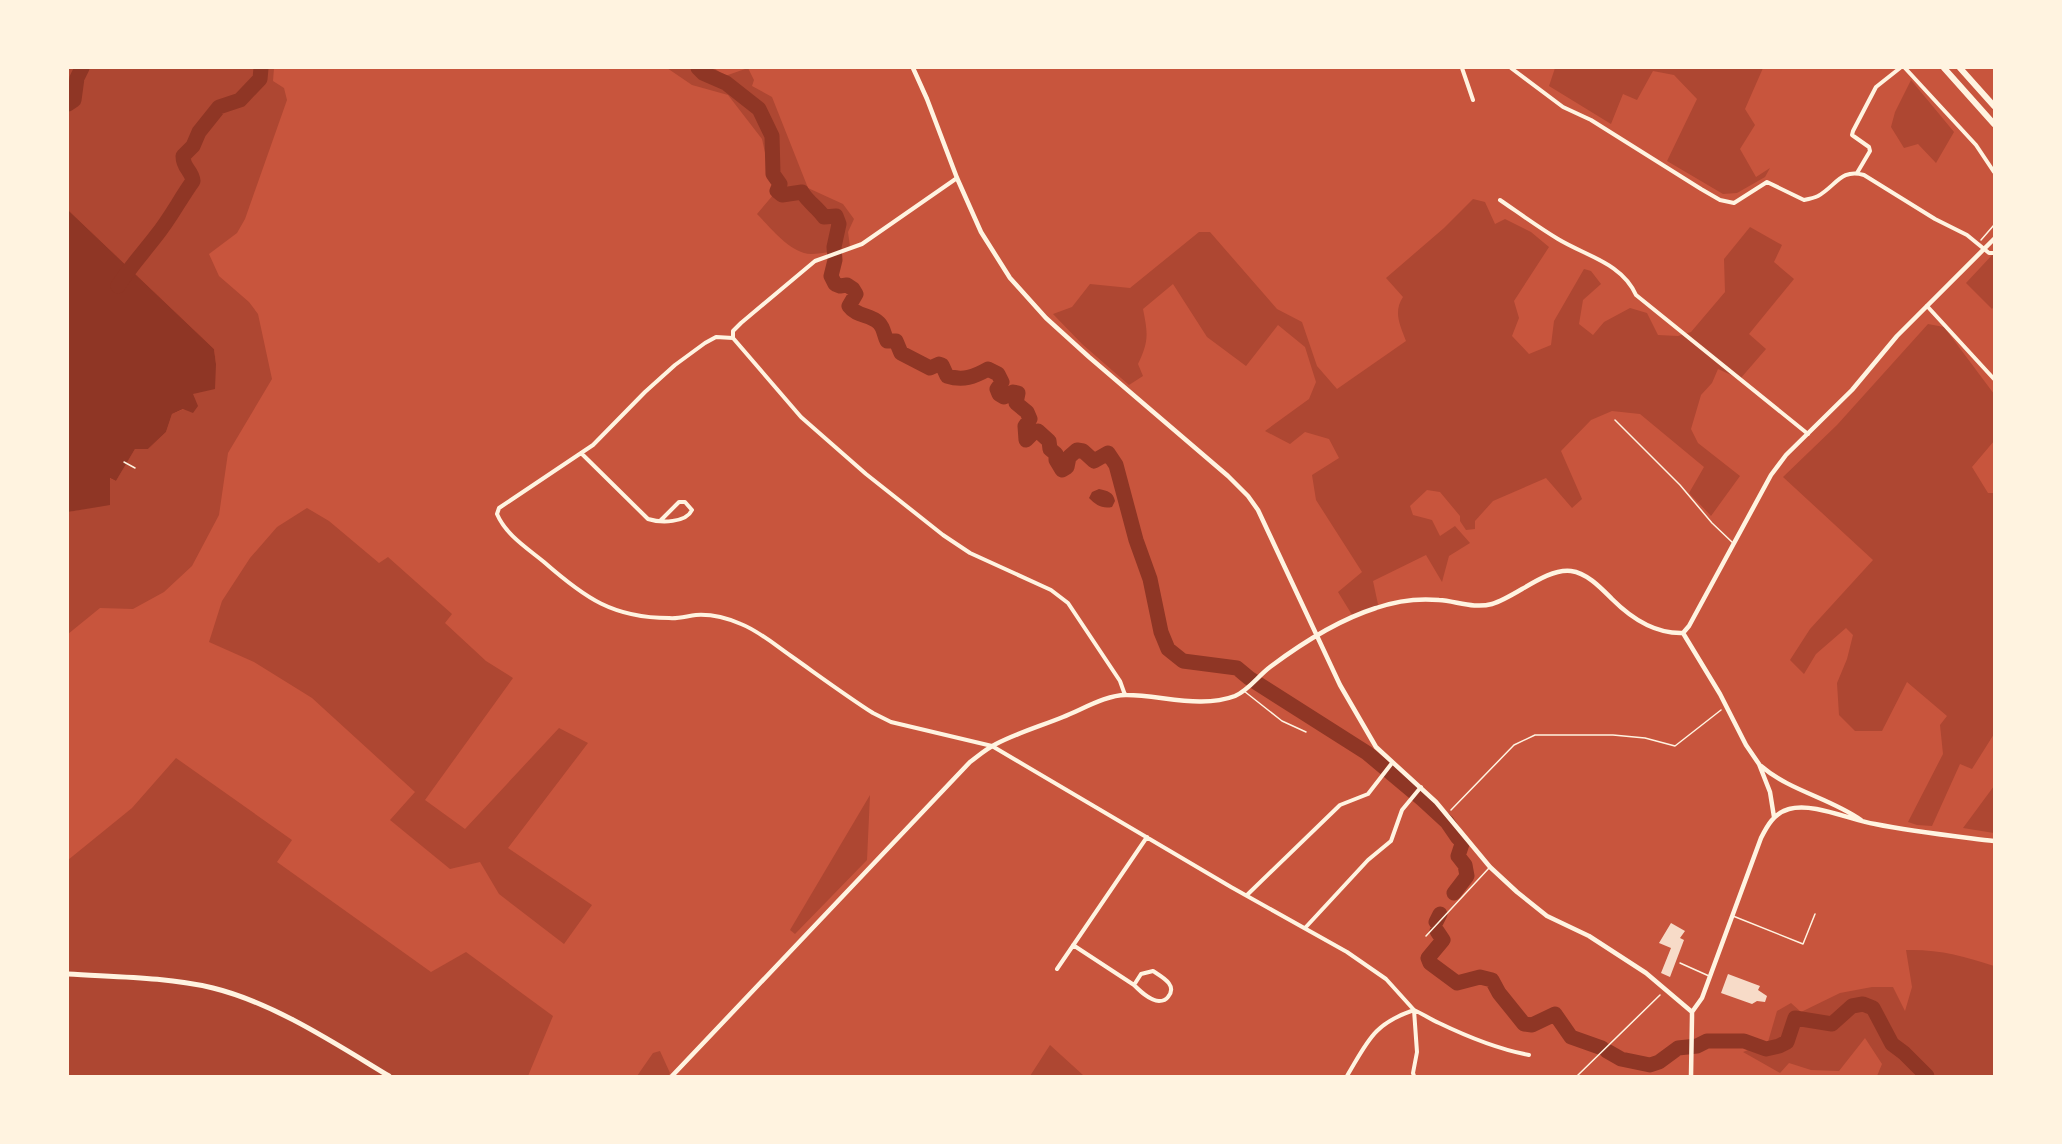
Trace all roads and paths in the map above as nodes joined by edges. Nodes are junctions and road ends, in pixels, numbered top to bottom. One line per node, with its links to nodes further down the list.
1 (913, 68): 13 (street)
2 (1462, 68): 8 (street)
3 (1511, 68): 12 (street)
4 (1900, 68): 12 (street)
5 (1905, 68): 11 (street)
6 (1944, 68): 10 (highway)
7 (1960, 68): 9 (highway)
8 (1473, 100)
9 (1995, 106)
10 (1995, 124)
11 (1995, 172)
12 (1857, 173): 17 (street)
13 (957, 178): 20 (street); 30 (street)
14 (1500, 200): 23 (street)
15 (1995, 225): 17 (path)
16 (1995, 239): 17 (street)
17 (1984, 248): 18 (street); 19 (street)
18 (1995, 253)
19 (1927, 306): 21 (street); 23 (street)
20 (733, 338): 24 (street); 32 (street)
21 (1995, 379)
22 (1615, 420): 28 (lane)
23 (1808, 434): 28 (street)
24 (581, 453): 27 (street); 35 (street)
25 (124, 462): 26 (path)
26 (135, 468)
27 (660, 521): 27 (street)
28 (1734, 544): 29 (street)
29 (1683, 633): 30 (street); 33 (street)
30 (1317, 636): 31 (street); 37 (street)
31 (1244, 691): 32 (street); 34 (lane)
32 (1125, 695): 35 (street)
33 (1726, 706): 36 (street); 39 (path)
34 (1306, 732)
35 (992, 746): 42 (street); 61 (street)
36 (1759, 764): 40 (street); 41 (street)
37 (1390, 765): 38 (street); 45 (street)
38 (1419, 789): 39 (street); 48 (street)
39 (1447, 813): 44 (street)
40 (1774, 817): 41 (street); 47 (street)
41 (1863, 821): 43 (street)
42 (1147, 837): 45 (street); 50 (street)
43 (1995, 841)
44 (1490, 867): 49 (lane); 56 (street)
45 (1247, 896): 48 (street)
46 (1815, 914): 47 (lane)
47 (1733, 916): 54 (street)
48 (1305, 928): 57 (street)
49 (1426, 936)
50 (1073, 945): 52 (street); 55 (street)
51 (1680, 963): 54 (lane)
52 (1057, 969)
53 (68, 974): 60 (main road)
54 (1710, 976): 58 (street)
55 (1134, 985): 55 (street)
56 (1666, 989): 58 (street); 64 (path)
57 (1414, 1010): 59 (street); 62 (street); 63 (street)
58 (1692, 1012): 65 (street)
59 (1528, 1055)
60 (389, 1077)
61 (672, 1077)
62 (1347, 1077)
63 (1414, 1077)
64 (1577, 1077)
65 (1691, 1077)

